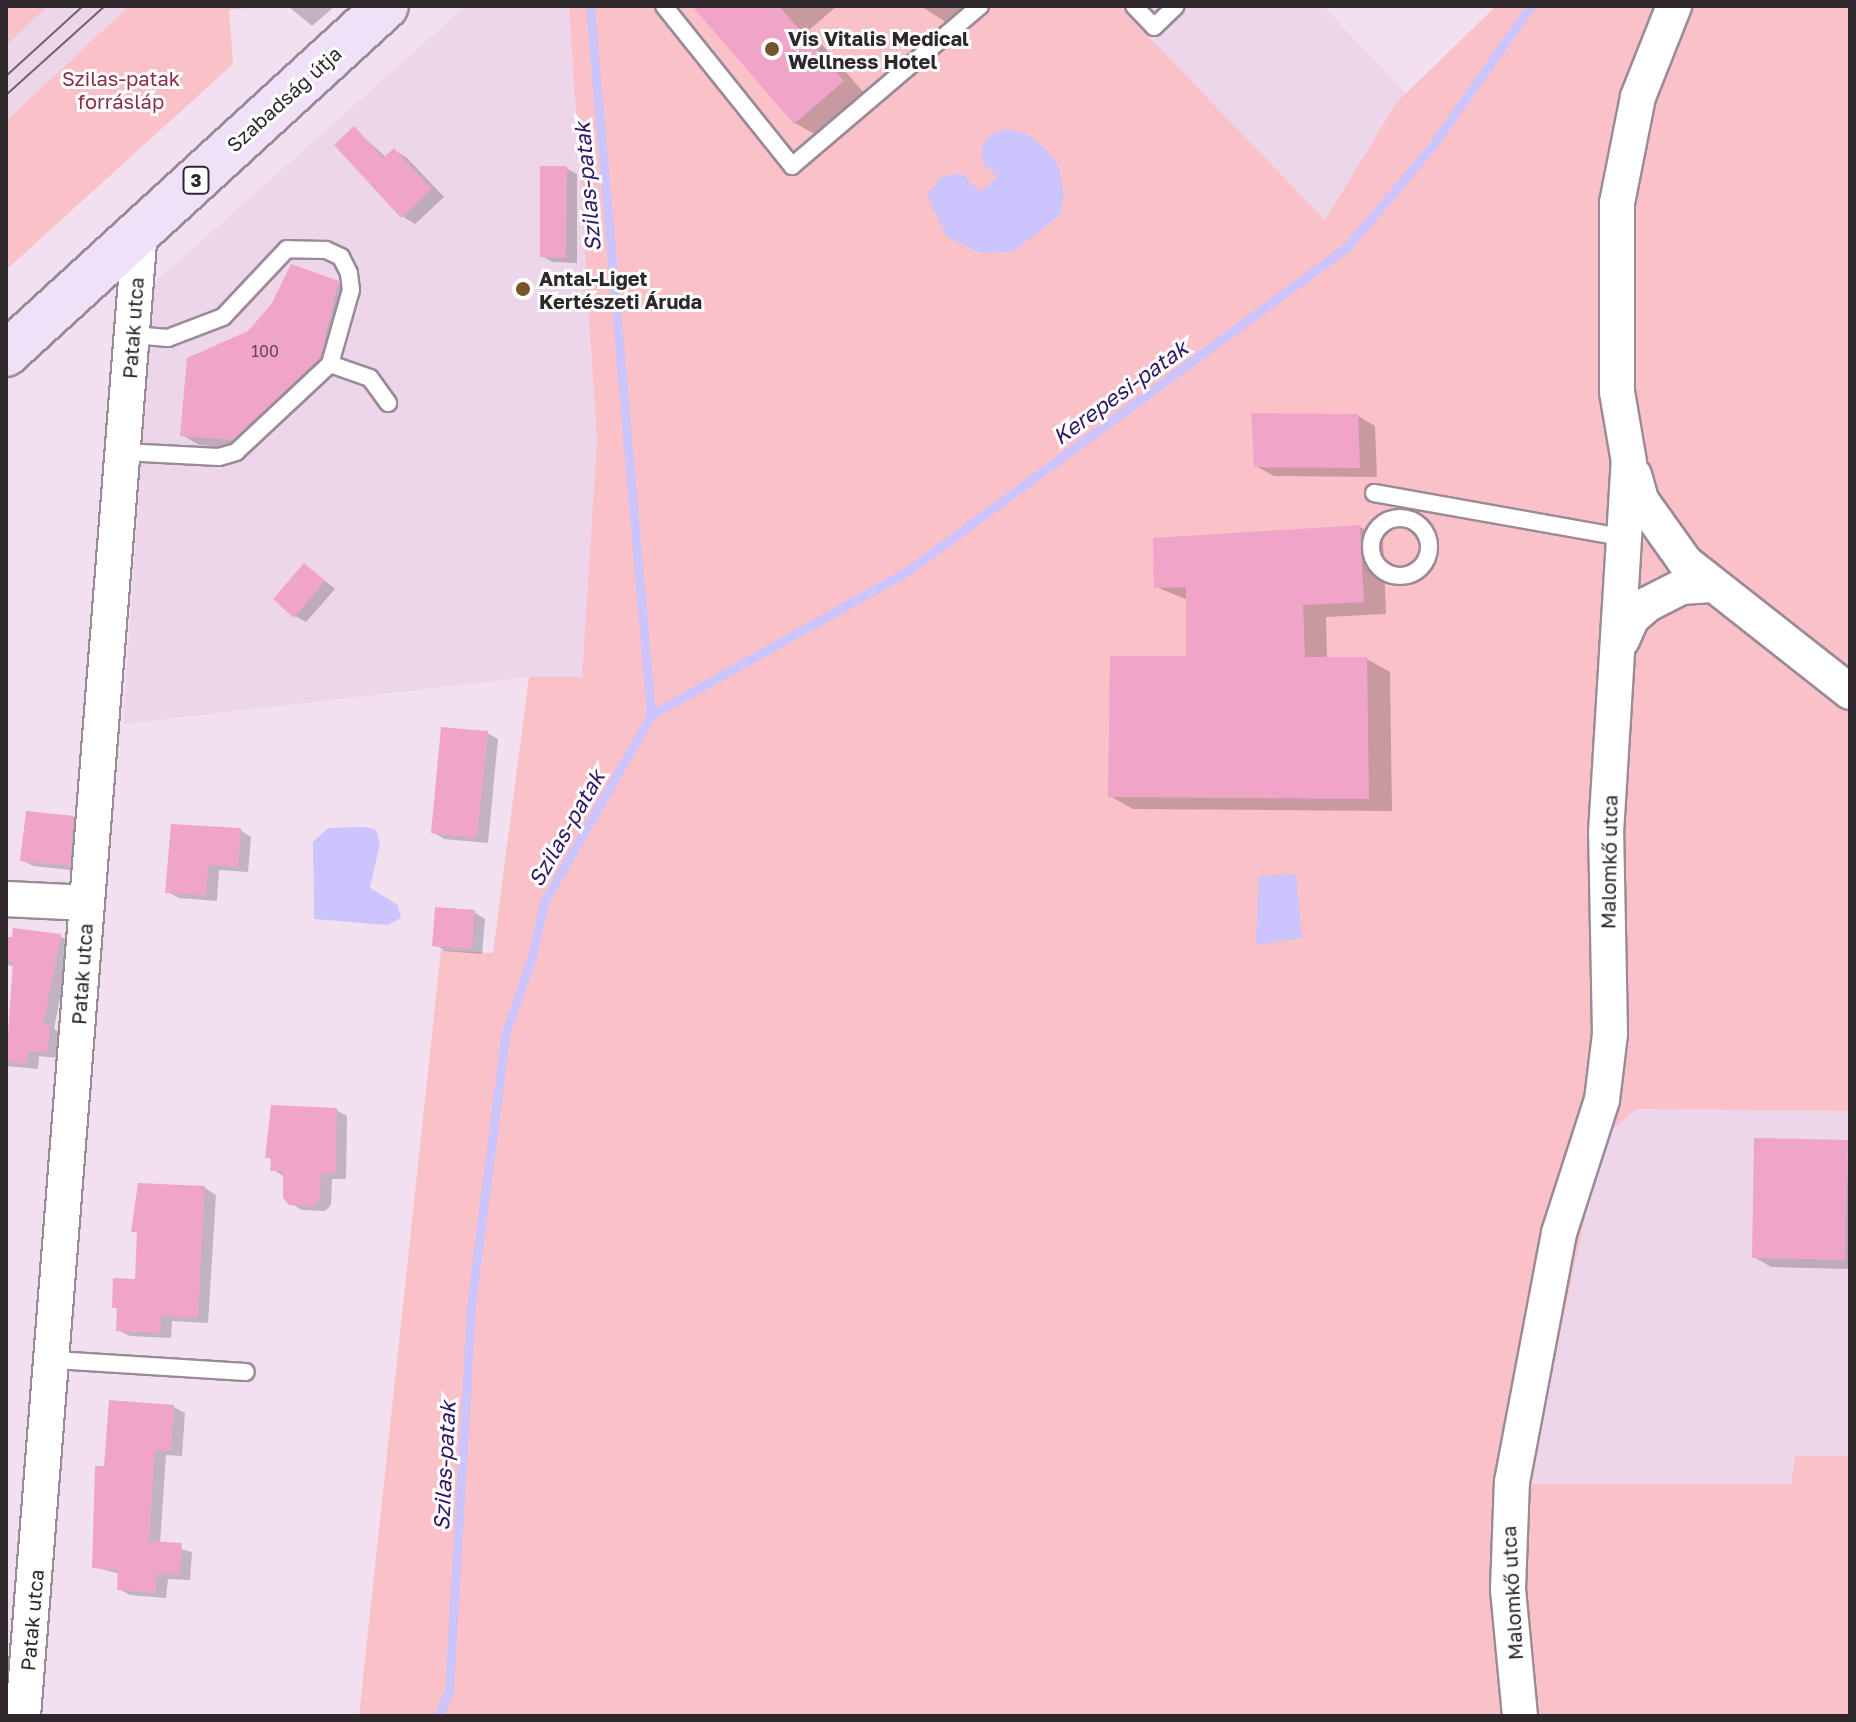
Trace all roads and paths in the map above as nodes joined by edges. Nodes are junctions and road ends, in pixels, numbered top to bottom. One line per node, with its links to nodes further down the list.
1 (386, 6): 7 (main road, Szabadság útja / 3)
2 (664, 6): 3 (lane)
3 (980, 6)
4 (1134, 6): 5 (lane)
5 (1176, 6)
6 (1674, 6): 13 (street, Malomkő utca)
7 (140, 231): 8 (street, Patak utca); 9 (main road, Szabadság útja / 3)
8 (133, 335): 10 (lane); 12 (street, Patak utca)
9 (6, 354)
10 (330, 364): 11 (lane); 12 (lane)
11 (388, 403)
12 (123, 452): 22 (street, Patak utca)
13 (1629, 462): 17 (street, Malomkő utca); 18 (street)
14 (1374, 493): 15 (lane)
15 (1411, 499): 16 (lane); 17 (lane)
16 (1406, 519)
17 (1626, 538): 19 (street, Malomkő utca)
18 (1711, 585): 19 (street); 20 (street)
19 (1622, 640): 26 (street, Malomkő utca)
20 (1850, 692)
21 (6, 899): 22 (street)
22 (87, 903): 23 (street, Patak utca)
23 (55, 1360): 24 (lane); 25 (street, Patak utca)
24 (246, 1372)
25 (23, 1716)
26 (1520, 1716)

